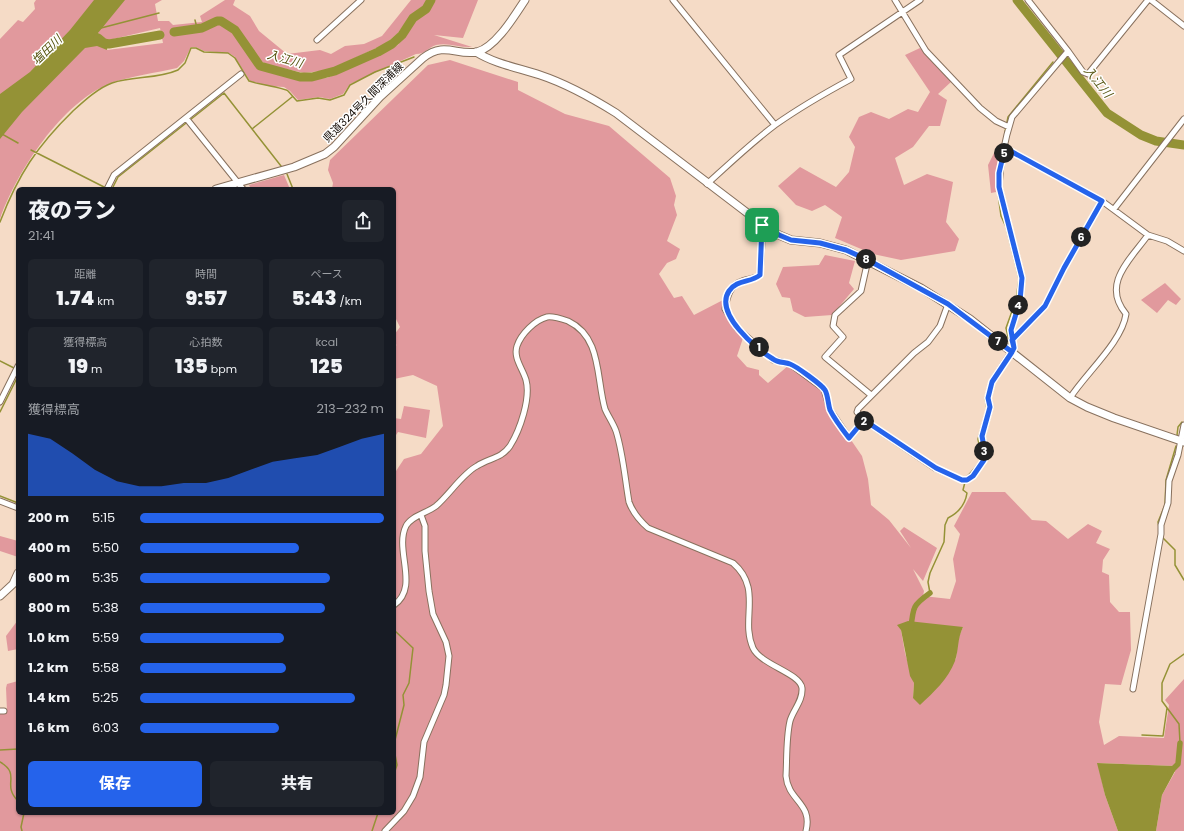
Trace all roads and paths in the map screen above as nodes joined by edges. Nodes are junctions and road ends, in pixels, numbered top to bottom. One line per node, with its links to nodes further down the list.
1 (360, 0): 10 (street)
2 (525, 0): 11 (street)
3 (673, 0): 16 (street)
4 (895, 0): 8 (street)
5 (920, 0): 8 (street)
6 (1028, 0): 12 (street)
7 (1150, 0): 9 (street); 12 (street)
8 (903, 12): 16 (street); 17 (street)
9 (1184, 26)
10 (317, 40)
11 (476, 52): 19 (street, 県道324号久間深浦線); 20 (street, 県道324号久間深浦線)
12 (1068, 52): 17 (street)
13 (241, 74): 14 (street)
14 (186, 118): 20 (street); 21 (street)
15 (1184, 119): 23 (street)
16 (775, 125): 19 (street)
17 (1009, 127): 18 (street)
18 (1005, 148): 22 (street); 29 (street)
19 (707, 184): 24 (street, 県道324号久間深浦線)
20 (240, 186)
21 (108, 187)
22 (1102, 201): 23 (street); 29 (street)
23 (1114, 209): 25 (street)
24 (762, 225): 27 (street, 県道324号久間深浦線); 35 (street)
25 (1148, 235): 26 (street); 33 (street)
26 (1184, 251)
27 (868, 260): 28 (street, 県道324号久間深浦線); 32 (street)
28 (948, 304): 30 (street, 県道324号久間深浦線); 32 (street)
29 (1012, 340): 30 (street)
30 (1012, 352): 33 (street, 県道324号久間深浦線); 35 (street)
31 (16, 370): 34 (street)
32 (871, 395): 35 (street)
33 (1070, 398): 37 (street, 県道324号久間深浦線)
34 (0, 402)
35 (864, 420)
36 (1184, 425): 37 (street)
37 (1182, 441): 44 (street)
38 (0, 501): 39 (street)
39 (16, 507)
40 (421, 515): 43 (street); 45 (street); 46 (street)
41 (16, 577): 42 (street)
42 (0, 596)
43 (396, 604)
44 (1133, 690)
45 (385, 831)
46 (806, 831)

